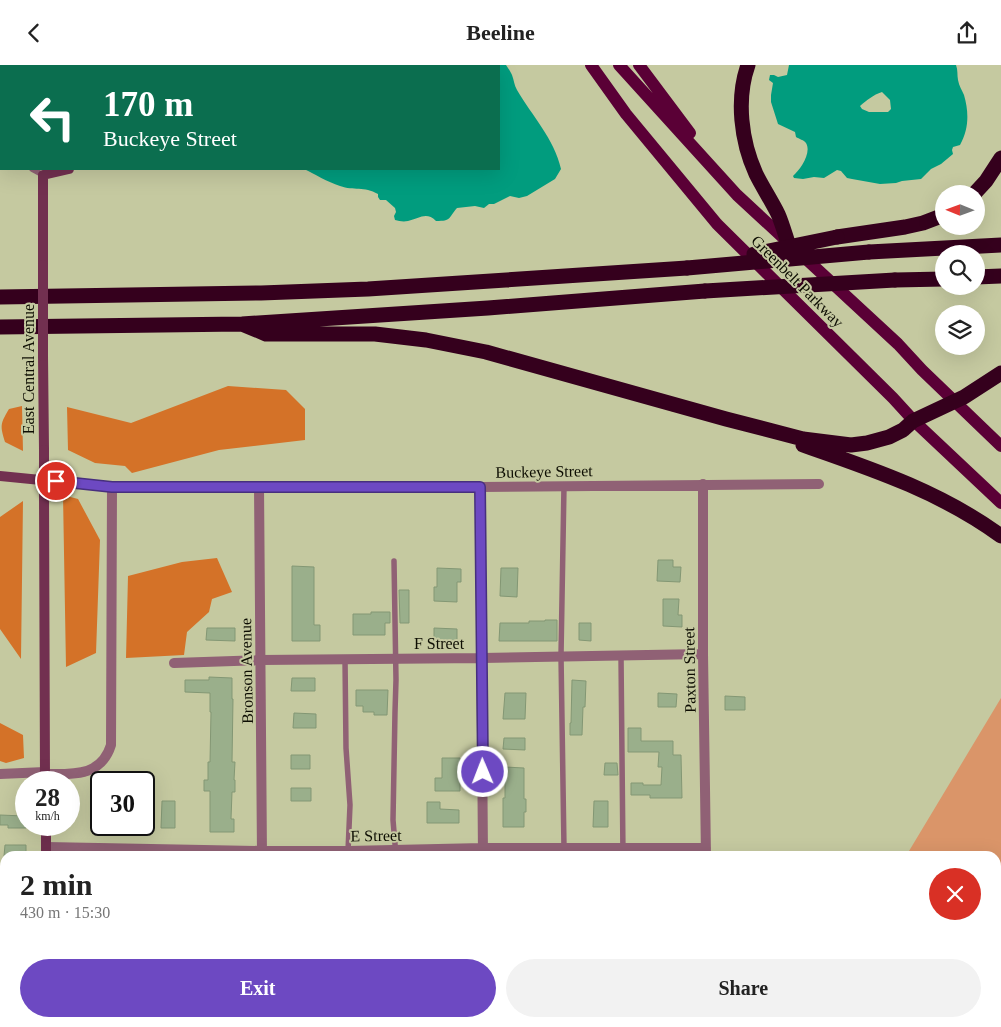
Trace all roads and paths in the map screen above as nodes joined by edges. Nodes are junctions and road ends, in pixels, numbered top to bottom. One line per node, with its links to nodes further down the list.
1 (591, 65): 24 (main road, Greenbelt Parkway)
2 (619, 65): 10 (main road, Greenbelt Parkway)
3 (638, 65): 10 (main road)
4 (748, 65): 12 (highway)
5 (1001, 158): 9 (highway)
6 (34, 170): 8 (lane)
7 (64, 170): 8 (street)
8 (42, 175): 44 (street, East Central Avenue, bridge)
9 (982, 185)
10 (737, 195): 12 (main road, Greenbelt Parkway)
11 (935, 218): 14 (highway, bridge)
12 (788, 243): 22 (main road, Greenbelt Parkway)
13 (1001, 245): 14 (highway, bridge)
14 (687, 268): 18 (highway)
15 (1001, 276): 16 (highway)
16 (985, 277)
17 (935, 279): 19 (highway, bridge)
18 (0, 297)
19 (242, 324): 20 (highway); 23 (highway)
20 (0, 327)
21 (1001, 373): 22 (highway)
22 (955, 401): 24 (highway); 25 (main road, Greenbelt Parkway)
23 (726, 419): 24 (highway); 34 (highway)
24 (914, 421): 33 (main road, Greenbelt Parkway)
25 (1001, 446)
26 (0, 475): 31 (street, Buckeye Street)
27 (703, 484): 28 (street, Buckeye Street); 30 (street, Buckeye Street); 36 (street, Paxton Street)
28 (819, 484)
29 (259, 486): 31 (street, Buckeye Street); 32 (street, Buckeye Street); 42 (street, Bronson Avenue)
30 (564, 486): 32 (street, Buckeye Street); 38 (lane)
31 (112, 487): 45 (street)
32 (480, 487): 40 (street)
33 (1001, 503)
34 (1001, 536)
35 (394, 561): 39 (lane)
36 (703, 654): 37 (street, F Street); 56 (street, Paxton Street)
37 (621, 655): 38 (street, F Street); 55 (lane)
38 (561, 656): 40 (street, F Street); 54 (lane)
39 (396, 658): 40 (street, F Street); 41 (street, F Street); 52 (lane)
40 (482, 658): 53 (street)
41 (345, 659): 42 (street, F Street); 51 (lane)
42 (261, 660): 43 (street, F Street); 50 (street, Bronson Avenue)
43 (174, 663)
44 (46, 771)
45 (80, 773)
46 (0, 774): 47 (street)
47 (15, 775)
48 (46, 836): 49 (street)
49 (46, 851)
50 (262, 851)
51 (348, 851)
52 (396, 851)
53 (483, 851)
54 (564, 851)
55 (623, 851)
56 (706, 851)

